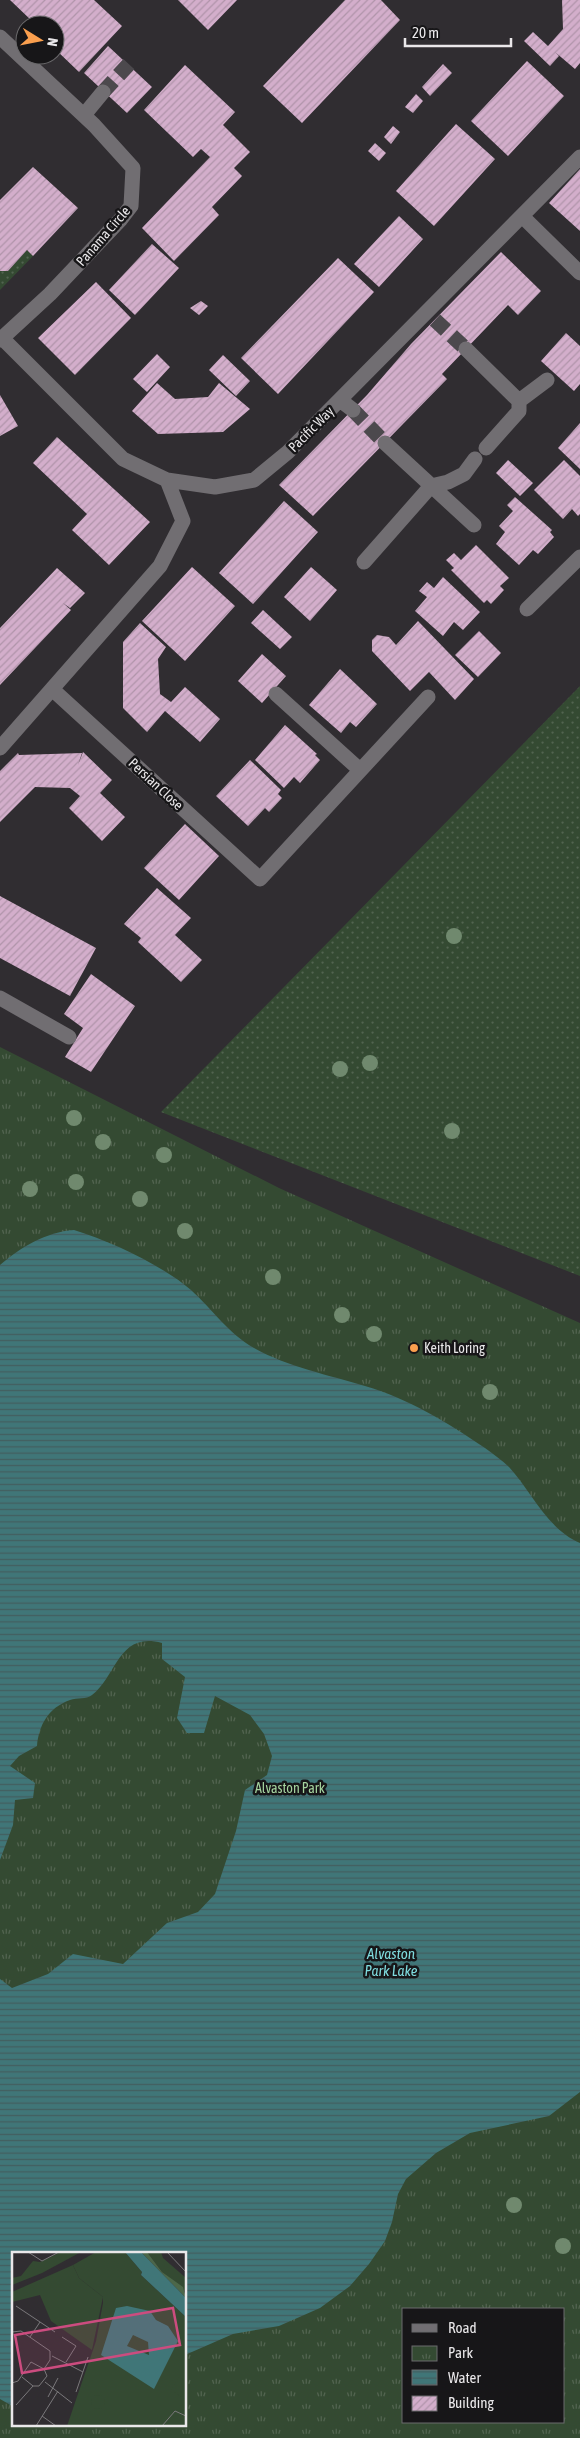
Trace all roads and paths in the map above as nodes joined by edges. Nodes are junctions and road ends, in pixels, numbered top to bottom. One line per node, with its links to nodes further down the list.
1 (0, 36): 3 (street, Panama Circle)
2 (103, 92): 3 (street)
3 (84, 115): 7 (street, Panama Circle)
4 (580, 158): 5 (street, Pacific Way)
5 (523, 217): 6 (street); 10 (street, Pacific Way)
6 (580, 272)
7 (2, 340): 14 (street, Pacific Way)
8 (466, 349): 11 (street)
9 (547, 380): 11 (street)
10 (340, 400): 12 (street); 14 (street, Pacific Way)
11 (518, 401): 15 (street)
12 (353, 410)
13 (385, 443): 15 (street)
14 (167, 480): 20 (street)
15 (431, 486): 16 (street); 18 (street)
16 (474, 526)
17 (580, 557): 19 (street)
18 (364, 562)
19 (527, 608)
20 (52, 689): 23 (street); 24 (street, Persian Close)
21 (276, 694): 24 (street)
22 (428, 698): 24 (street)
23 (0, 748)
24 (360, 770)
25 (0, 998): 26 (street)
26 (68, 1037)

